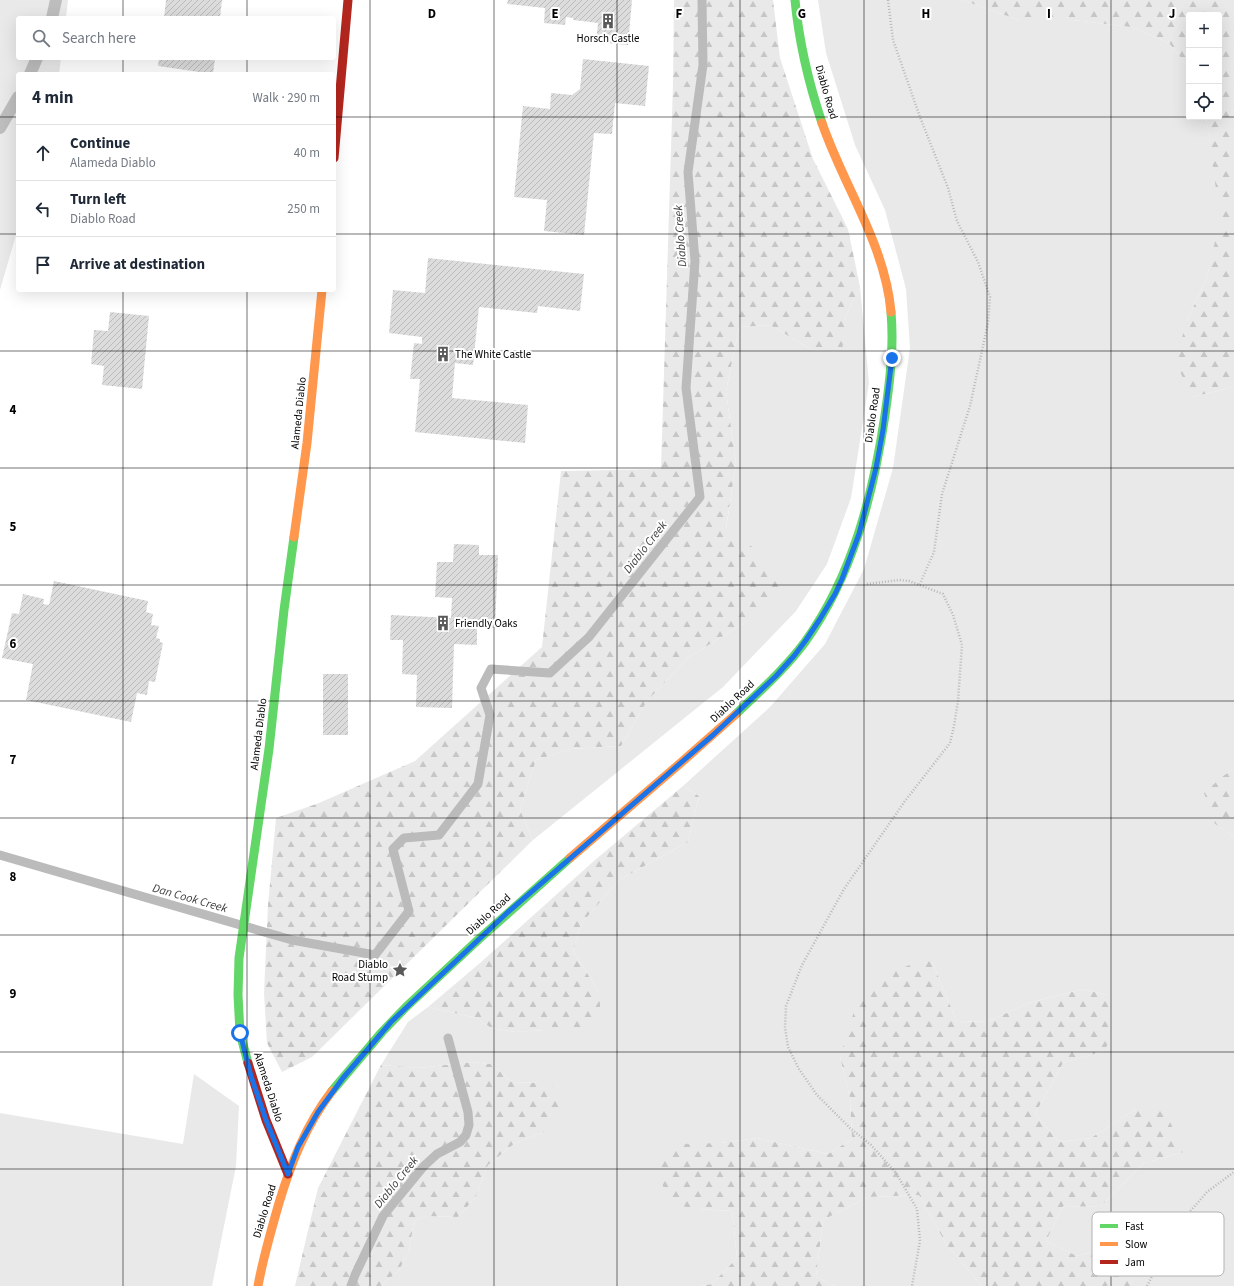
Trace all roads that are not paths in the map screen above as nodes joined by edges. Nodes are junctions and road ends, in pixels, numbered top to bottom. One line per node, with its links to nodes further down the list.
1 (56, 0): 4 (lane)
2 (348, 0): 9 (street)
3 (795, 0): 11 (street, Diablo Road)
4 (52, 16)
5 (36, 60): 6 (lane)
6 (31, 72)
7 (16, 100): 8 (lane)
8 (0, 128)
9 (336, 135)
10 (322, 292): 11 (street, Alameda Diablo)
11 (288, 1174): 12 (street, Diablo Road)
12 (258, 1286)

